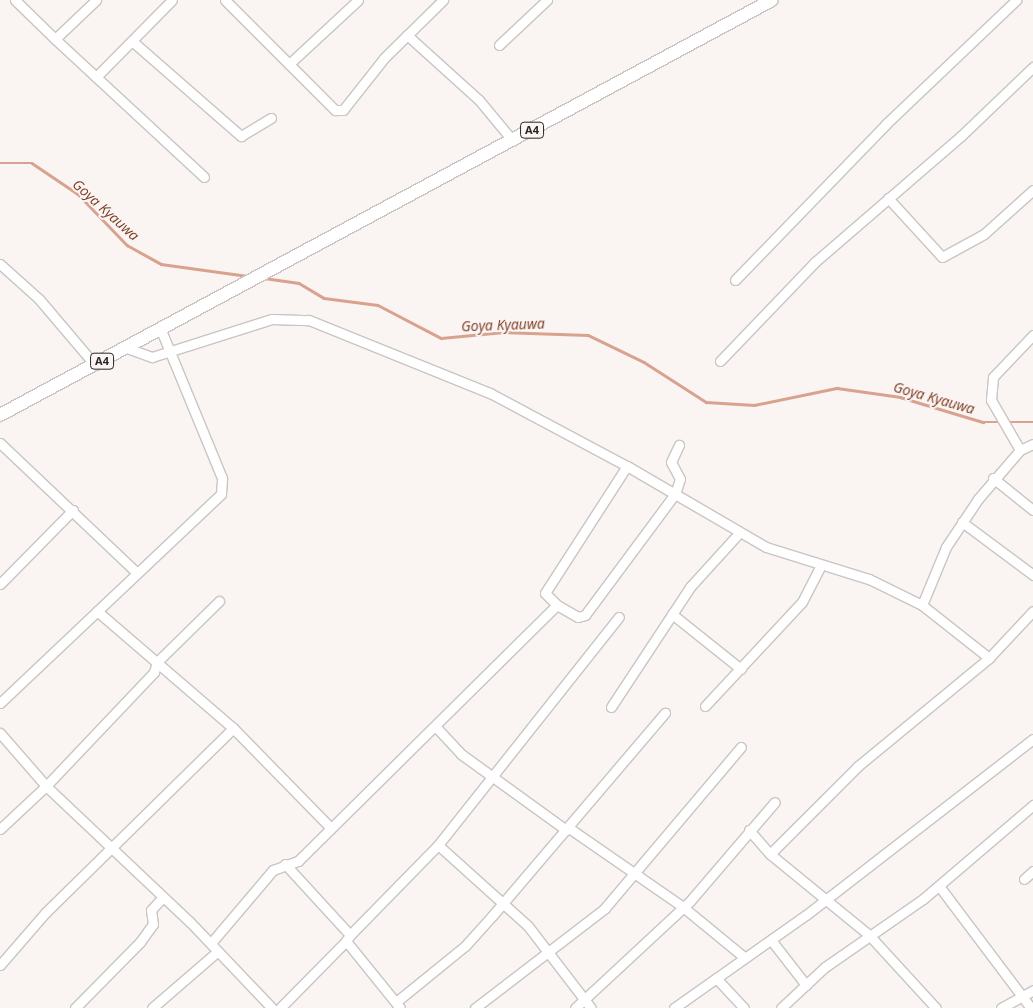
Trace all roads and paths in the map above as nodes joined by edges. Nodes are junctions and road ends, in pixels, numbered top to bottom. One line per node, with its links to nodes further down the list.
1 (15, 0): 11 (street)
2 (96, 0): 11 (street)
3 (172, 0): 12 (street)
4 (225, 0): 14 (street)
5 (358, 0): 14 (street)
6 (443, 0): 10 (street)
7 (547, 0): 13 (street)
8 (772, 0): 18 (highway, A4)
9 (1016, 0): 23 (street)
10 (407, 35): 14 (street); 18 (street)
11 (55, 39): 16 (street)
12 (132, 41): 16 (street); 17 (street)
13 (499, 45)
14 (289, 64)
15 (1033, 67): 21 (street)
16 (96, 77): 19 (street)
17 (271, 118)
18 (513, 140): 24 (highway, A4)
19 (204, 177)
20 (1033, 190): 21 (street)
21 (888, 198): 28 (street)
22 (0, 264): 29 (street)
23 (735, 280)
24 (161, 330): 26 (highway, A4); 27 (street)
25 (1033, 335): 34 (street)
26 (126, 348): 27 (street); 29 (highway, A4)
27 (170, 351): 35 (street); 43 (street)
28 (720, 361)
29 (95, 365): 30 (highway, A4)
30 (0, 416)
31 (0, 444): 38 (street)
32 (1033, 444): 34 (street)
33 (679, 445): 37 (street)
34 (1020, 450): 36 (street)
35 (627, 466): 37 (street); 47 (street)
36 (993, 478): 39 (street); 40 (street)
37 (675, 494): 41 (street); 47 (street)
38 (73, 510): 43 (street); 45 (street)
39 (1033, 510)
40 (962, 522): 44 (street); 48 (street)
41 (738, 534): 42 (street); 51 (street)
42 (821, 565): 48 (street); 55 (street)
43 (137, 573): 49 (street)
44 (1033, 574)
45 (0, 584)
46 (220, 601): 54 (street)
47 (557, 605): 60 (street)
48 (922, 606): 53 (street)
49 (97, 611): 54 (street); 56 (street)
50 (1033, 611): 53 (street)
51 (672, 614): 55 (street); 58 (street)
52 (618, 617): 65 (street)
53 (989, 658): 75 (street)
54 (158, 662): 61 (street); 66 (street)
55 (741, 668): 57 (street)
56 (0, 703)
57 (705, 706)
58 (611, 707)
59 (665, 713): 71 (street)
60 (435, 726): 65 (street); 69 (street)
61 (233, 728): 69 (street); 74 (street)
62 (0, 733): 66 (street)
63 (1033, 739): 82 (street)
64 (741, 747): 78 (street)
65 (495, 775): 71 (street); 73 (street)
66 (46, 786): 70 (street); 74 (street)
67 (775, 802): 72 (street)
68 (1033, 805): 80 (street)
69 (330, 827): 76 (street)
70 (0, 829)
71 (568, 829): 78 (street); 83 (street)
72 (749, 830): 75 (street); 84 (street)
73 (438, 845): 83 (street); 86 (street)
74 (113, 851): 81 (street); 92 (street)
75 (770, 854): 82 (street)
76 (285, 864): 86 (street); 88 (street)
77 (1033, 871): 79 (street)
78 (634, 873): 84 (street); 90 (street)
79 (1024, 879)
80 (939, 886): 85 (street); 96 (street)
81 (162, 898): 88 (street); 99 (street)
82 (828, 898): 85 (street); 87 (street)
83 (502, 904): 90 (street); 98 (street)
84 (683, 907): 91 (street); 97 (street)
85 (868, 935): 94 (street); 109 (street)
86 (348, 938): 98 (street); 102 (street)
87 (770, 940): 91 (street); 94 (street)
88 (210, 943): 89 (street)
89 (218, 952): 100 (street); 101 (street)
90 (550, 954): 97 (street); 103 (street)
91 (745, 958): 93 (street)
92 (0, 965)
93 (716, 978): 106 (street); 107 (street)
94 (806, 985): 108 (street)
95 (1033, 990): 96 (street)
96 (1022, 997): 110 (street); 111 (street)
97 (584, 999): 104 (street); 105 (street)
98 (398, 1005)
99 (75, 1008)
100 (152, 1008)
101 (272, 1008)
102 (280, 1008)
103 (475, 1008)
104 (575, 1008)
105 (591, 1008)
106 (674, 1008)
107 (744, 1008)
108 (780, 1008)
109 (936, 1008)
110 (1001, 1008)
111 (1030, 1008)

